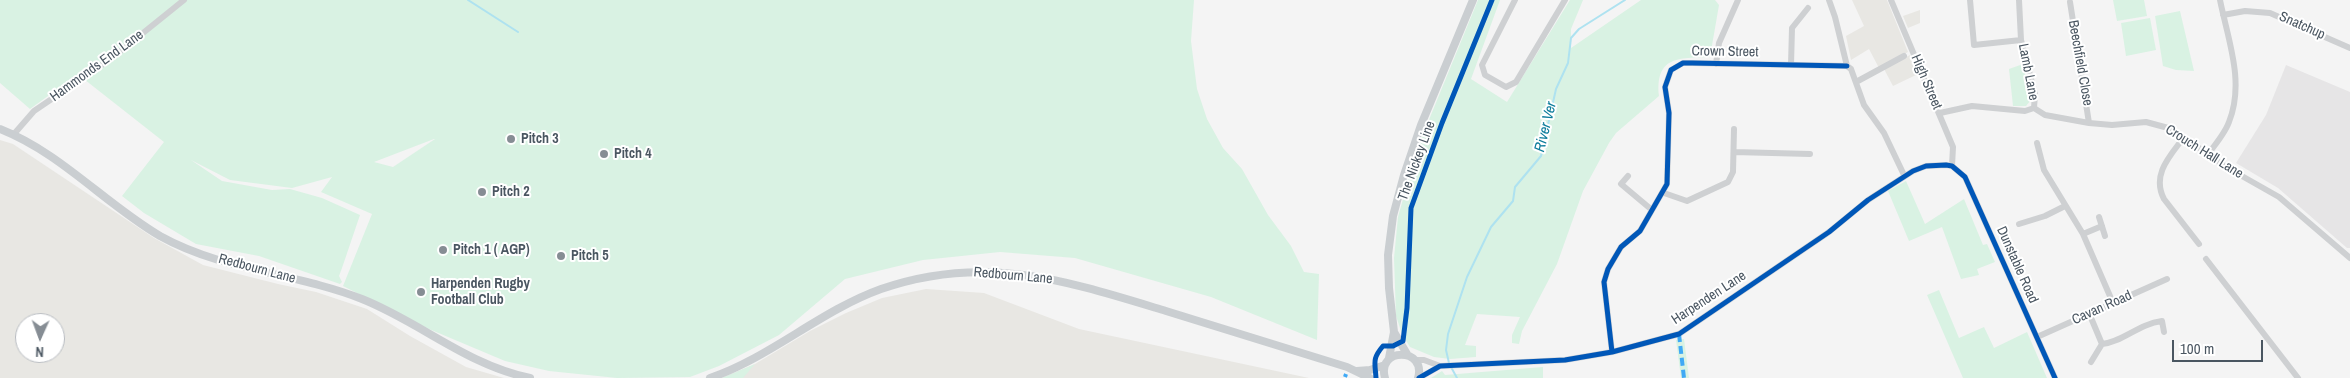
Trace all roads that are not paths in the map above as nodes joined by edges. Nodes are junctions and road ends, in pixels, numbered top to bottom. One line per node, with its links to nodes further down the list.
1 (184, 0): 26 (street, Hammonds End Lane)
2 (1473, 0): 49 (main road)
3 (1515, 0): 4 (street)
4 (1565, 0)
5 (1738, 0): 17 (street)
6 (1829, 0): 19 (street)
7 (1891, 0): 16 (street, High Street)
8 (1970, 0): 14 (street)
9 (2019, 0): 14 (street, Lamb Lane)
10 (2220, 0): 13 (street)
11 (2070, 2): 23 (street, Beechfield Close)
12 (1808, 8): 18 (street)
13 (2224, 16): 15 (street, Snatchup); 31 (street)
14 (2021, 40): 21 (street, Lamb Lane)
15 (2350, 48)
16 (1908, 54): 20 (street); 22 (street, High Street)
17 (1716, 64): 18 (street, Crown Street); 35 (street, Crown Street)
18 (1791, 65): 19 (street, Crown Street)
19 (1847, 66): 20 (street)
20 (1856, 82): 34 (street)
21 (2034, 108): 22 (street, Lamb Lane); 23 (street, Crouch Hall Lane)
22 (1940, 113): 32 (street, High Street)
23 (2089, 123): 27 (street, Crouch Hall Lane)
24 (0, 129): 26 (main road, Redbourn Lane)
25 (1734, 129): 29 (street)
26 (14, 134): 60 (main road, Redbourn Lane)
27 (2184, 137): 31 (street, Crouch Hall Lane); 43 (street)
28 (2037, 143): 36 (street)
29 (1734, 152): 30 (street); 35 (street)
30 (1810, 154)
31 (2208, 154): 45 (street, Crouch Hall Lane)
32 (1952, 166): 34 (street, Harpenden Lane); 51 (street, Dunstable Road)
33 (1628, 176): 37 (street)
34 (1904, 176): 53 (street, Harpenden Lane)
35 (1664, 193): 37 (street)
36 (2065, 206): 39 (street); 41 (street)
37 (1652, 210): 53 (street)
38 (2099, 217): 40 (street)
39 (2019, 224)
40 (2102, 226): 41 (street); 42 (street)
41 (2083, 234): 47 (street)
42 (2105, 236)
43 (2199, 244)
44 (2206, 258): 66 (street)
45 (2350, 258)
46 (2167, 279): 47 (street, Cavan Road)
47 (2112, 303): 48 (street, Cavan Road)
48 (2089, 313): 51 (street, Cavan Road); 52 (street)
49 (1394, 332): 54 (main road); 56 (main road)
50 (2164, 332): 52 (street)
51 (2037, 337): 65 (street, Dunstable Road)
52 (2102, 344): 57 (street)
53 (1612, 352): 58 (street, Harpenden Lane)
54 (1407, 354): 55 (main road); 56 (main road, Redbourn Lane)
55 (1415, 360): 58 (street, Harpenden Lane); 64 (main road)
56 (1387, 362): 59 (main road, Redbourn Lane); 63 (main road)
57 (2091, 362)
58 (1444, 365): 64 (street)
59 (1357, 371): 61 (main road, Redbourn Lane); 62 (main road, Redbourn Lane)
60 (530, 378)
61 (710, 378)
62 (1370, 378)
63 (1385, 378)
64 (1419, 378)
65 (2055, 378)
66 (2298, 378)

